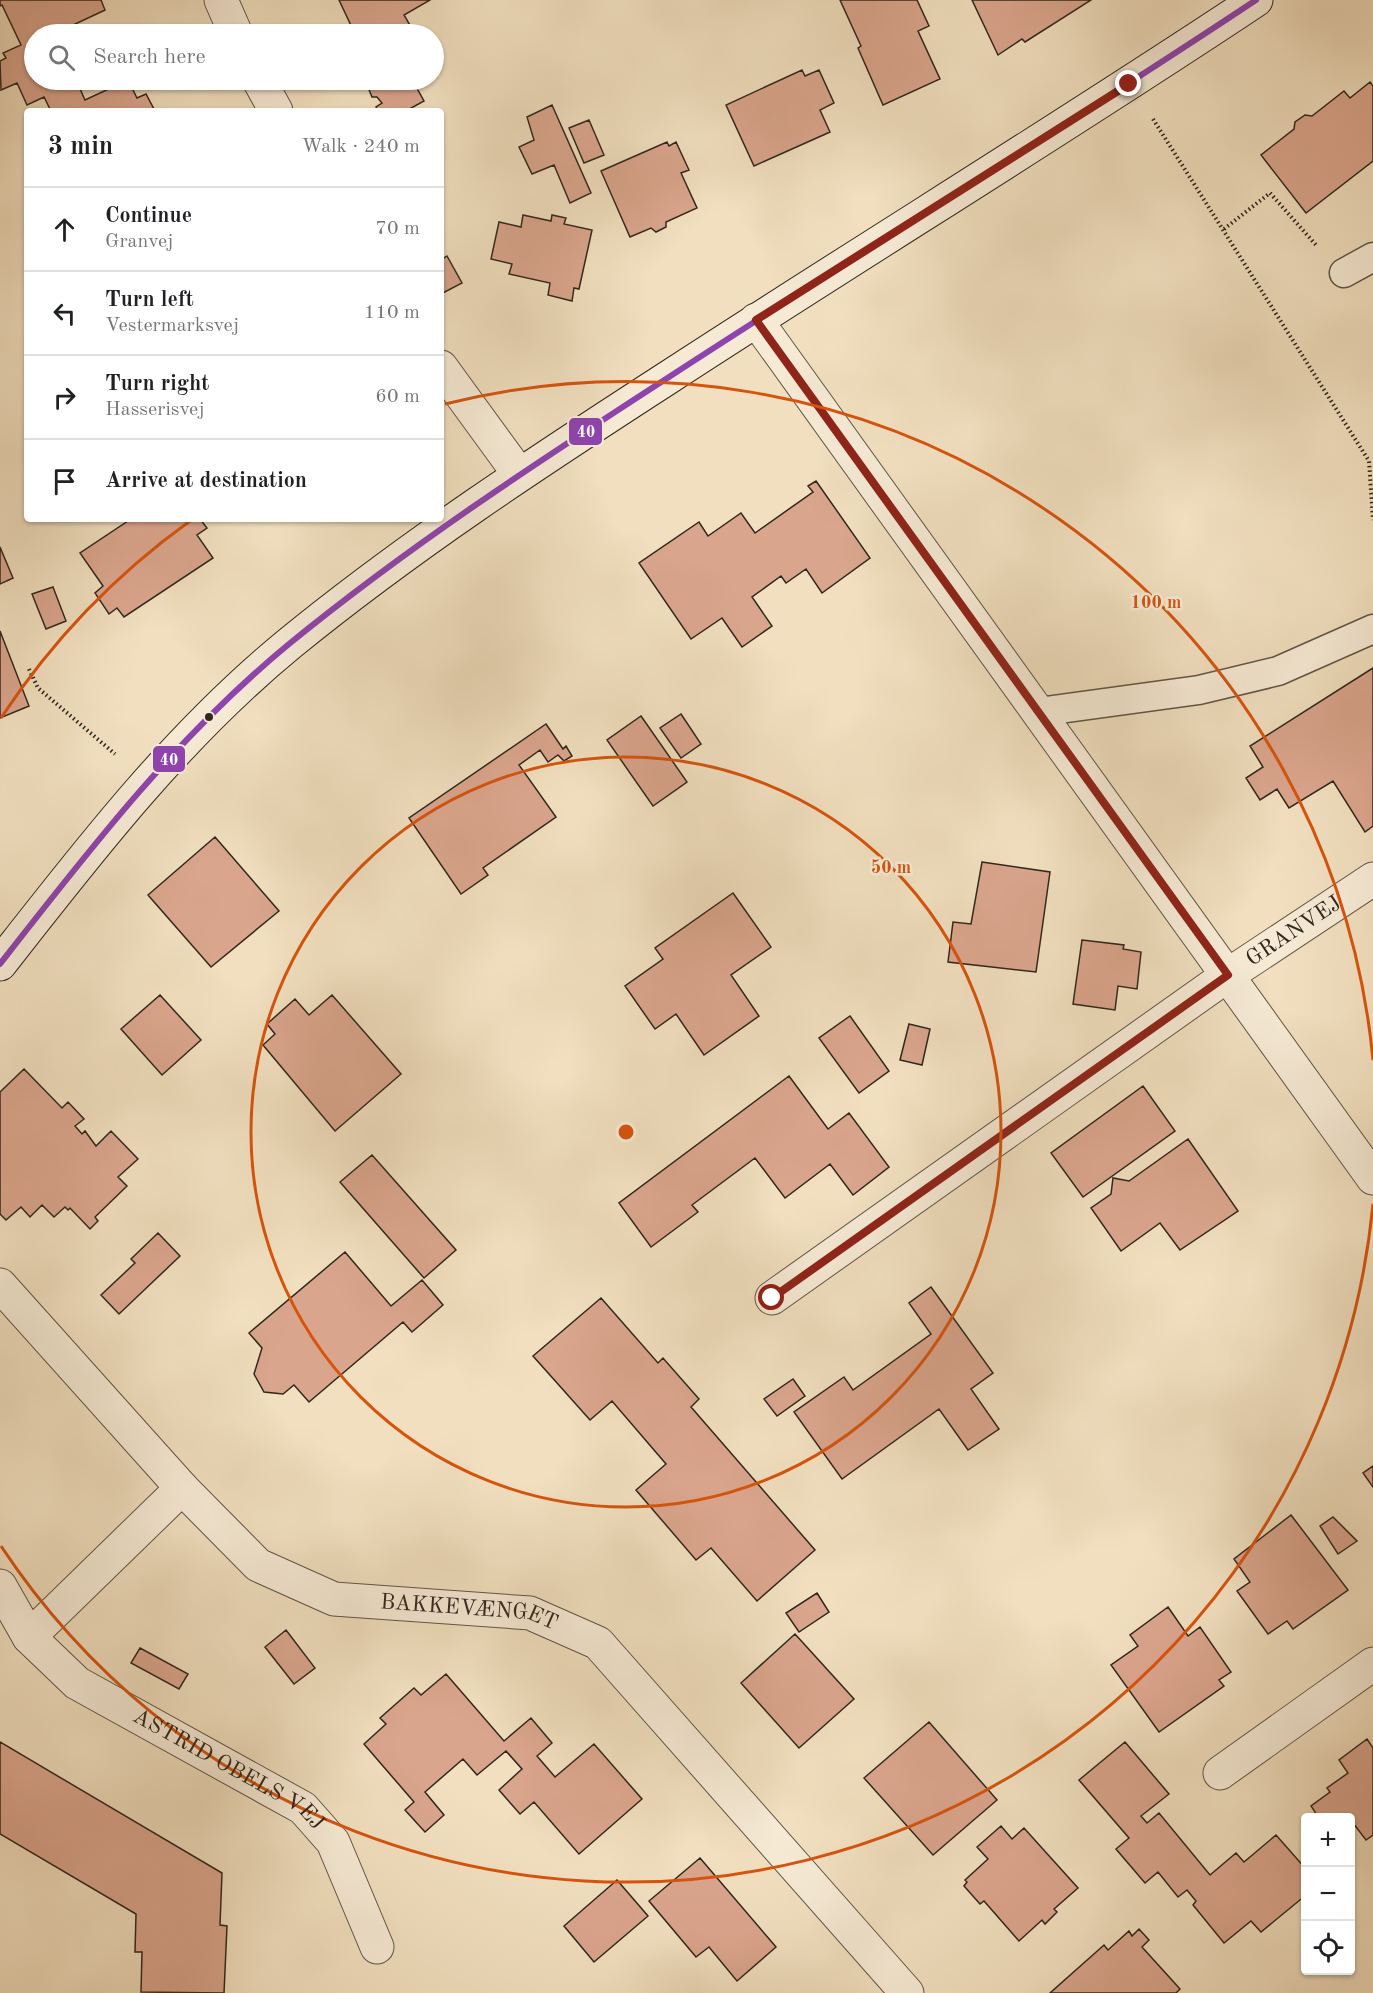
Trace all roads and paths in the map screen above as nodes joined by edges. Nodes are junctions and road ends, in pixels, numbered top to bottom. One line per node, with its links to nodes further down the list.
1 (221, 0): 3 (street)
2 (1256, 0): 11 (street)
3 (232, 24)
4 (264, 90): 5 (street)
5 (274, 108)
6 (1149, 113): 7 (path)
7 (1224, 229): 8 (path); 14 (path)
8 (1322, 252)
9 (1373, 256): 10 (lane)
10 (1344, 273)
11 (756, 320): 13 (street); 17 (street)
12 (444, 371): 13 (street)
13 (519, 474): 20 (street)
14 (1373, 520)
15 (1373, 629): 17 (lane)
16 (29, 669): 18 (path)
17 (1038, 712): 21 (street)
18 (105, 748)
19 (1373, 879): 21 (street, GRANVEJ)
20 (0, 964)
21 (1228, 975): 22 (street); 24 (street, GRANVEJ)
22 (1373, 1178)
23 (0, 1285): 25 (street, BAKKEVÆNGET)
24 (772, 1298)
25 (182, 1488): 27 (street); 31 (street, BAKKEVÆNGET)
26 (0, 1586): 27 (street, ASTRID OBELS VEJ)
27 (28, 1638): 30 (street, ASTRID OBELS VEJ)
28 (1373, 1664): 29 (street)
29 (1220, 1773)
30 (377, 1947)
31 (907, 1993)

